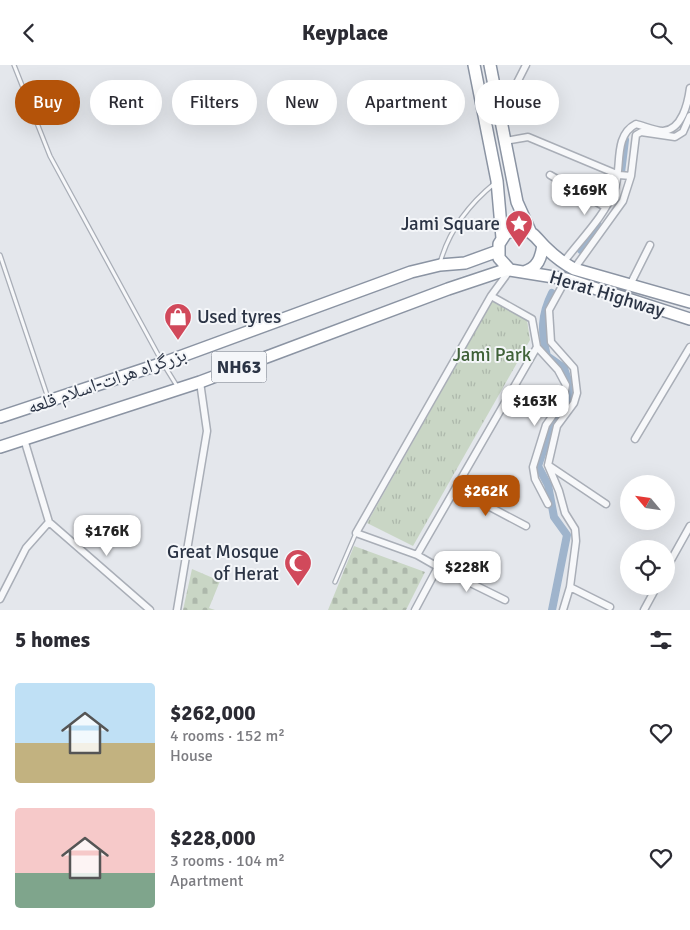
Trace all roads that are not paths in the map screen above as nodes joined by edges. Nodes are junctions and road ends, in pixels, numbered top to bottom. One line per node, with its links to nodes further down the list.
1 (14, 65): 34 (lane)
2 (474, 65): 14 (highway)
3 (490, 65): 5 (highway)
4 (526, 65): 6 (street)
5 (493, 80)
6 (518, 80)
7 (690, 93): 12 (street)
8 (690, 117): 13 (street)
9 (502, 125): 10 (highway)
10 (505, 141): 12 (street); 16 (highway)
11 (550, 175): 15 (street)
12 (618, 175): 13 (street); 15 (street)
13 (631, 176): 24 (street)
14 (497, 181): 17 (highway); 23 (lane)
15 (605, 207): 22 (street)
16 (530, 231): 17 (highway); 18 (highway)
17 (502, 238): 20 (highway)
18 (543, 245): 22 (highway, Herat Highway); 26 (highway)
19 (650, 245): 28 (street)
20 (498, 251): 23 (highway, بزرگراه هرات-اسلام قلعه / NH63); 25 (highway)
21 (0, 255): 37 (lane)
22 (563, 263): 24 (highway, Herat Highway)
23 (440, 265): 34 (highway, بزرگراه هرات-اسلام قلعه / NH63)
24 (574, 269): 28 (highway, Herat Highway)
25 (509, 270): 26 (highway); 29 (street); 35 (highway, NH63)
26 (522, 273): 27 (highway, Herat Highway)
27 (566, 279): 31 (highway, Herat Highway); 42 (street)
28 (630, 285): 30 (highway, Herat Highway)
29 (491, 296): 32 (street); 49 (street)
30 (690, 302)
31 (690, 319)
32 (537, 347): 43 (street); 44 (street)
33 (690, 347): 40 (street)
34 (163, 363): 36 (lane); 37 (highway, بزرگراه هرات-اسلام قلعه / NH63)
35 (200, 382): 36 (highway, NH63); 60 (street)
36 (178, 388): 39 (highway, NH63)
37 (49, 401): 38 (highway, بزرگراه هرات-اسلام قلعه / NH63)
38 (0, 417)
39 (24, 439): 41 (highway, NH63); 46 (street)
40 (635, 439)
41 (0, 447)
42 (548, 465): 45 (street); 54 (street)
43 (456, 489): 47 (street); 51 (street)
44 (548, 504)
45 (606, 504)
46 (49, 522): 56 (street); 59 (street)
47 (526, 526)
48 (690, 526): 50 (street)
49 (356, 533): 51 (street); 53 (lane)
50 (675, 553)
51 (417, 555): 52 (street)
52 (438, 567): 57 (street); 61 (street)
53 (335, 582)
54 (570, 587): 58 (street); 62 (street)
55 (652, 595): 63 (street)
56 (0, 599)
57 (505, 600)
58 (610, 607)
59 (150, 610)
60 (177, 610)
61 (416, 610)
62 (563, 610)
63 (644, 610)

